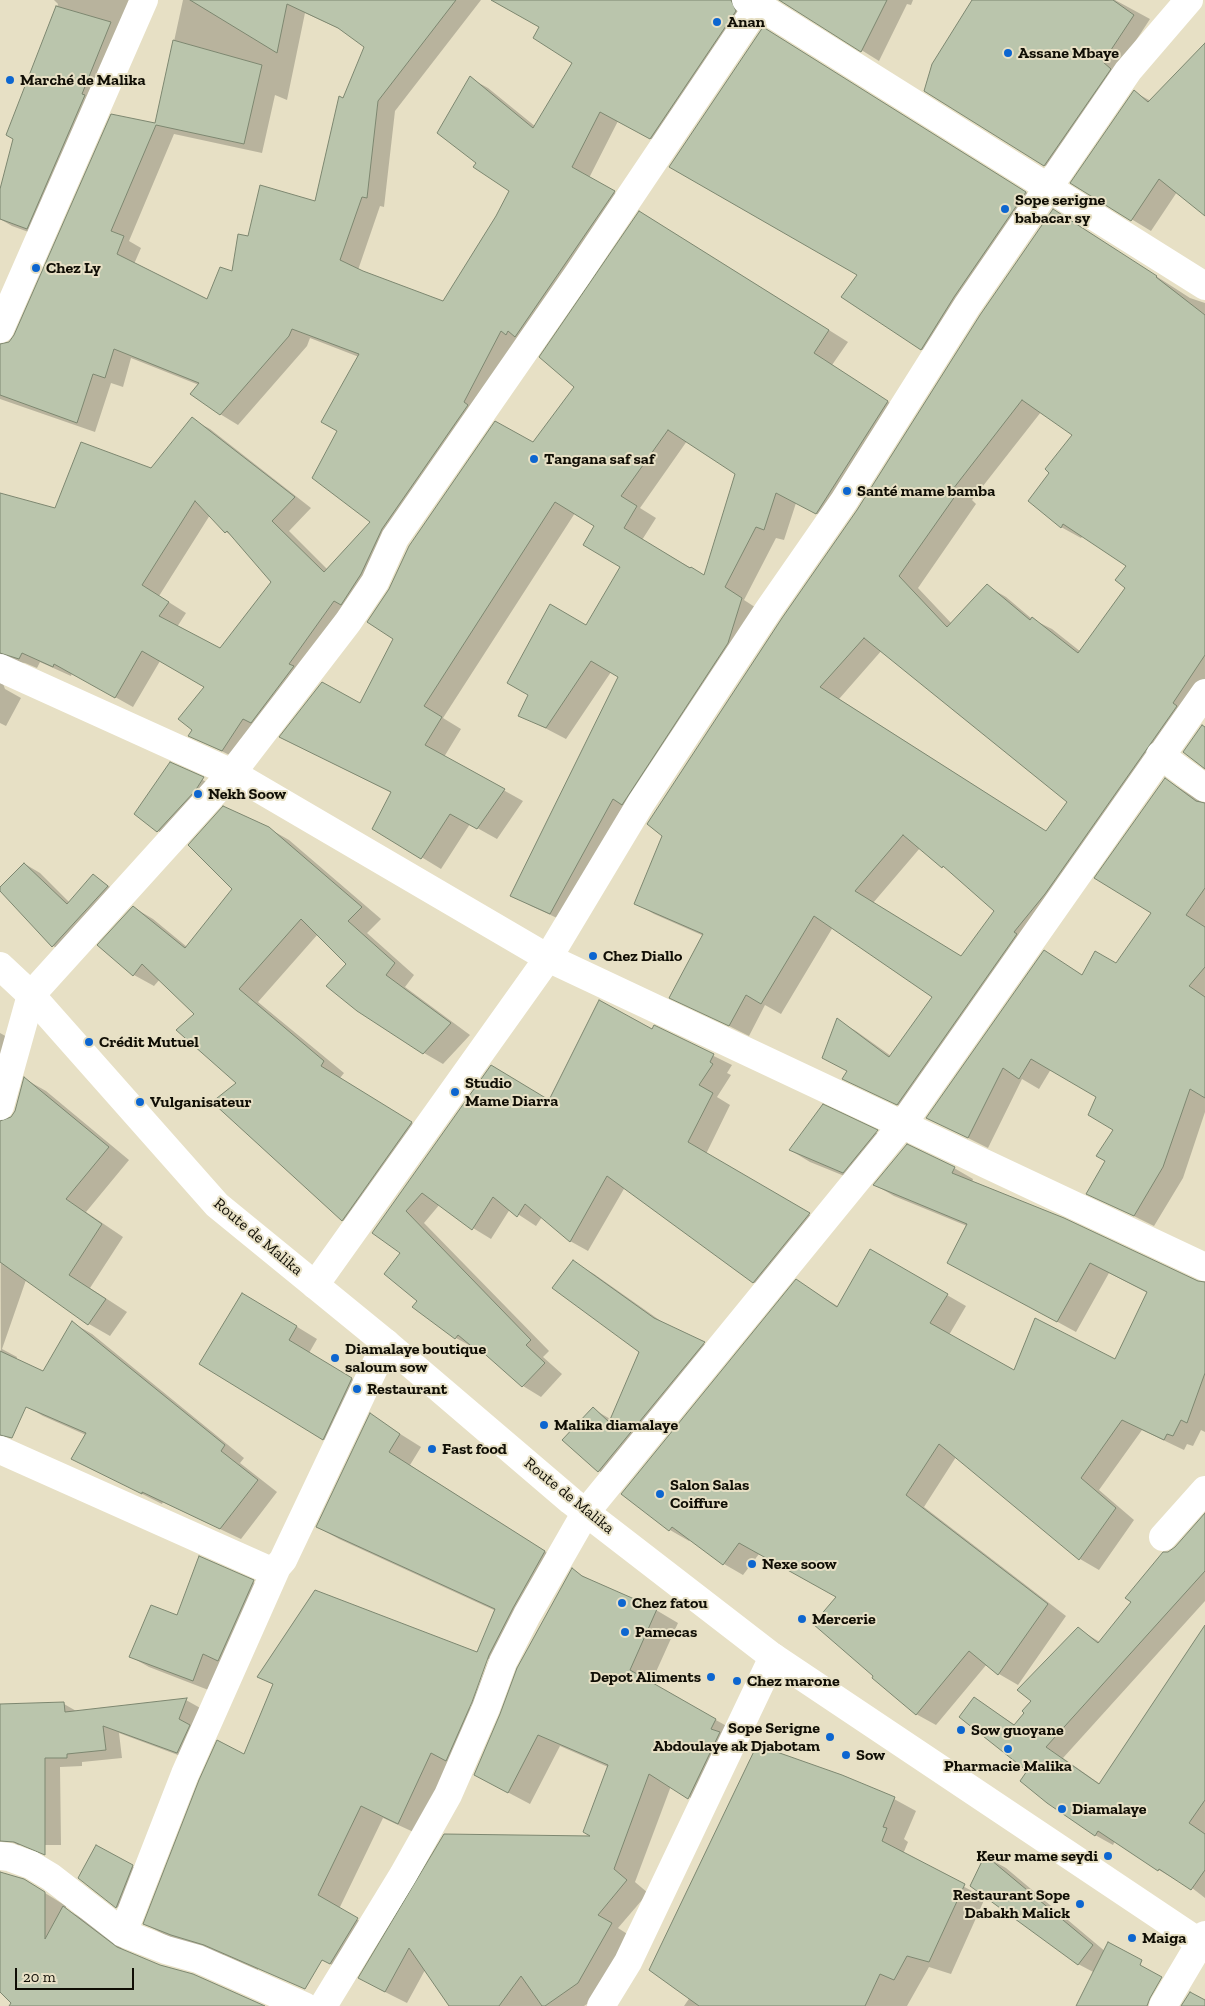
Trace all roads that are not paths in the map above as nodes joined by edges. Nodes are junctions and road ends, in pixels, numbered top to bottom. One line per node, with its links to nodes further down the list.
1 (144, 0): 6 (street)
2 (1189, 0): 4 (street)
3 (755, 2): 4 (street); 10 (street)
4 (1050, 188): 5 (street); 12 (street)
5 (1205, 286)
6 (0, 329)
7 (0, 668): 10 (street)
8 (1205, 693): 9 (street)
9 (1160, 755): 11 (street); 16 (street)
10 (232, 774): 12 (street); 14 (street)
11 (1205, 788)
12 (548, 958): 16 (street); 18 (street)
13 (0, 966): 14 (street, Route de Malika)
14 (31, 995): 15 (street); 18 (street, Route de Malika)
15 (0, 1106)
16 (902, 1125): 17 (street); 22 (street)
17 (1205, 1267)
18 (315, 1286): 19 (street, Route de Malika)
19 (386, 1343): 22 (street, Route de Malika); 24 (street)
20 (0, 1450): 24 (street)
21 (1205, 1490): 23 (street)
22 (586, 1512): 25 (street, Route de Malika); 30 (street)
23 (1163, 1537)
24 (277, 1567): 27 (street)
25 (773, 1657): 28 (street, Route de Malika); 31 (street)
26 (0, 1856): 27 (street)
27 (124, 1932): 29 (street)
28 (1203, 1941): 32 (street)
29 (304, 2006)
30 (323, 2006)
31 (601, 2006)
32 (1163, 2006)

